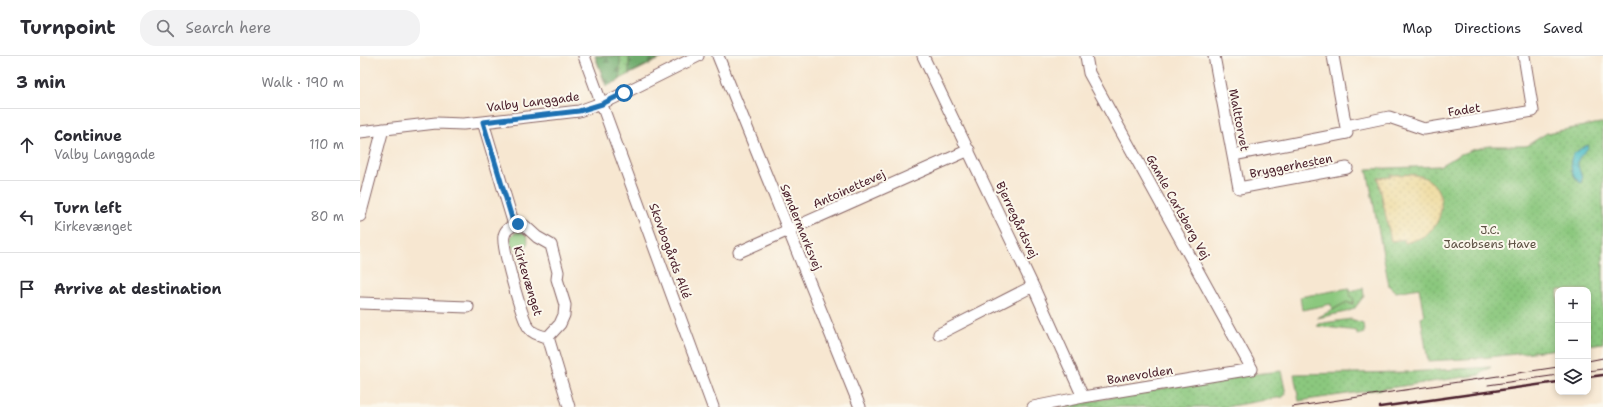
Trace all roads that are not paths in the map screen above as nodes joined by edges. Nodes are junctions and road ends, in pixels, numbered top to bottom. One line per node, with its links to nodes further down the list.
1 (584, 56): 9 (street, Skovbogårds Allé)
2 (698, 56): 9 (street, Valby Langgade)
3 (718, 56): 20 (street, Søndermarksvej)
4 (923, 56): 14 (street, Bjerregårdsvej)
5 (1086, 56): 27 (street, Gamle Carlsberg Vej)
6 (1214, 56): 15 (street, Malttorvet)
7 (1333, 56): 12 (street)
8 (1524, 56): 12 (street, Fadet)
9 (602, 104): 10 (street, Valby Langgade); 30 (street, Skovbogårds Allé)
10 (483, 122): 11 (street, Valby Langgade); 19 (street)
11 (383, 129): 13 (street, Valby Langgade); 18 (street)
12 (1346, 130): 15 (street, Fadet)
13 (360, 132)
14 (969, 150): 20 (street, Antoinettevej); 22 (street, Bjerregårdsvej)
15 (1233, 155): 17 (street, Malttorvet)
16 (1347, 168): 17 (street, Bryggerhesten)
17 (1239, 188)
18 (360, 216)
19 (514, 225): 26 (street, Kirkevænget); 26 (street, Kirkevænget)
20 (788, 231): 21 (street, Antoinettevej); 31 (street, Søndermarksvej)
21 (739, 252)
22 (1033, 286): 25 (street); 28 (street, Bjerregårdsvej)
23 (360, 304): 24 (street)
24 (468, 307)
25 (939, 334)
26 (548, 337): 29 (street)
27 (1252, 369): 28 (street, Banevolden)
28 (1083, 397): 32 (street, Banevolden)
29 (569, 407)
30 (713, 407)
31 (860, 407)
32 (1033, 407)

